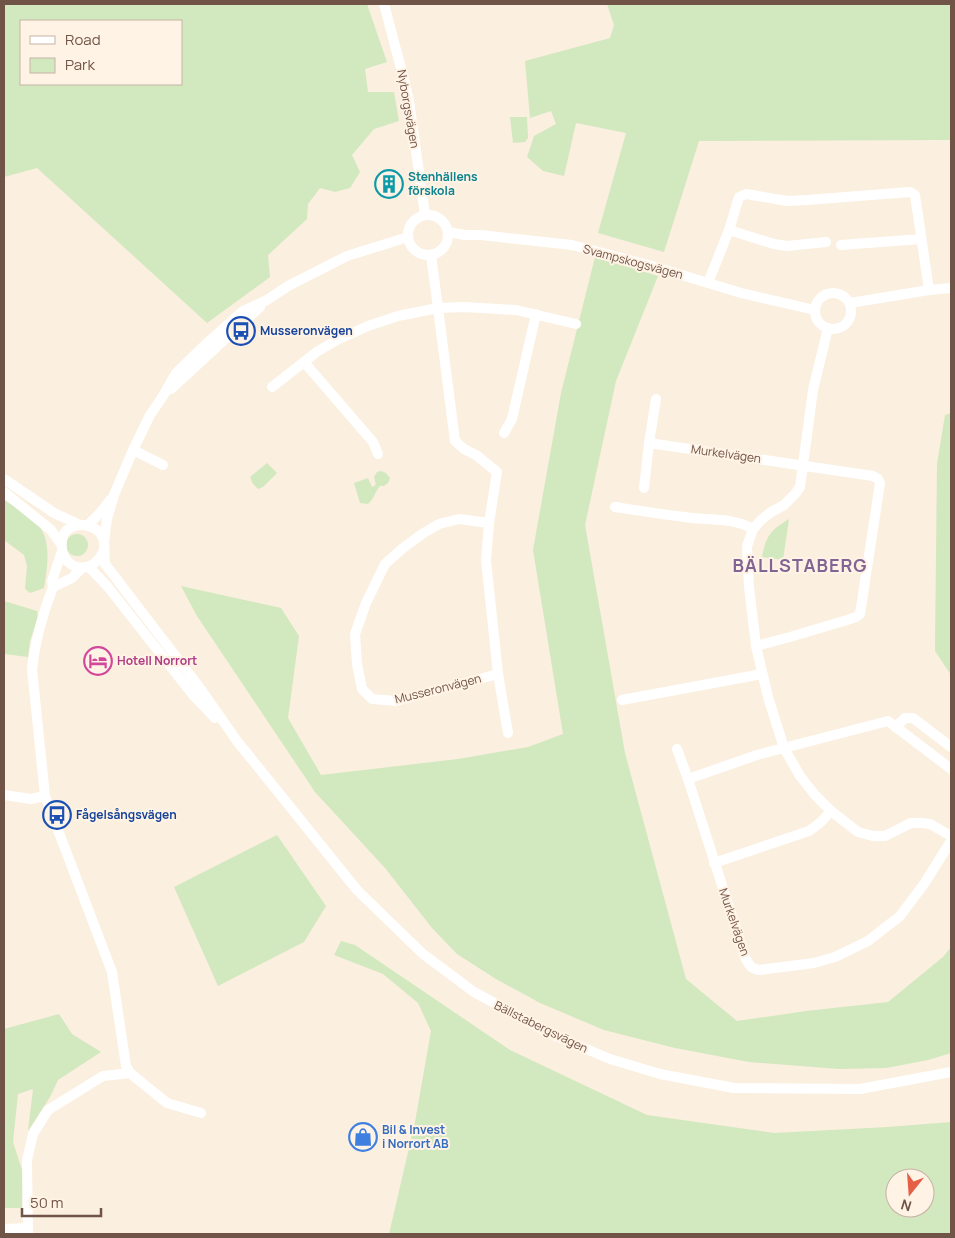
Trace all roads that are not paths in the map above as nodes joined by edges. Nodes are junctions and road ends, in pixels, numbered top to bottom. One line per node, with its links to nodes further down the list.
1 (384, 4): 2 (street, Nyborgsvägen)
2 (424, 215): 4 (street); 5 (street)
3 (729, 230): 6 (street); 7 (street); 10 (street)
4 (448, 232): 9 (street); 10 (street, Svampskogsvägen)
5 (408, 237): 9 (street); 24 (street)
6 (921, 239): 8 (street); 12 (street)
7 (826, 242)
8 (841, 245)
9 (431, 255): 14 (street, Musseronvägen)
10 (708, 283): 15 (street, Svampskogsvägen)
11 (951, 288): 12 (street)
12 (929, 290): 13 (street)
13 (850, 303): 15 (street); 18 (street)
14 (438, 308): 16 (street); 19 (street); 33 (street, Musseronvägen)
15 (815, 310): 18 (street)
16 (536, 314): 17 (street); 22 (street)
17 (576, 324)
18 (828, 328): 27 (street)
19 (304, 362): 20 (street); 25 (street)
20 (272, 387)
21 (656, 399): 23 (street)
22 (504, 434)
23 (649, 443): 27 (street, Murkelvägen); 29 (street)
24 (133, 450): 26 (street); 31 (street)
25 (378, 454)
26 (163, 464)
27 (803, 466): 35 (street); 40 (street, Murkelvägen)
28 (5, 480): 34 (street)
29 (644, 488)
30 (4, 492): 37 (street)
31 (114, 495): 34 (street); 36 (street)
32 (615, 507): 35 (street)
33 (489, 523): 41 (street, Musseronvägen); 41 (street, Musseronvägen)
34 (84, 525): 36 (street); 37 (street)
35 (753, 529): 40 (street)
36 (104, 545): 38 (street); 46 (street, Bällstabergsvägen)
37 (61, 547): 38 (street); 39 (street)
38 (85, 568): 39 (street); 46 (street, Bällstabergsvägen)
39 (53, 587): 53 (street)
40 (756, 646): 42 (street)
41 (498, 674): 45 (street, Musseronvägen)
42 (762, 674): 43 (street); 48 (street)
43 (622, 700)
44 (895, 727): 47 (street); 48 (street); 50 (street)
45 (508, 733)
46 (237, 741): 58 (street, Bällstabergsvägen)
47 (951, 746)
48 (784, 748): 51 (street); 54 (street)
49 (677, 749): 51 (street, Murkelvägen)
50 (951, 768)
51 (688, 779): 57 (street, Murkelvägen)
52 (4, 795): 53 (street)
53 (45, 796): 59 (street)
54 (831, 811): 55 (street); 57 (street)
55 (951, 836)
56 (951, 841): 57 (street, Murkelvägen)
57 (714, 863)
58 (951, 1072)
59 (130, 1073): 60 (street); 62 (street)
60 (201, 1113)
61 (4, 1229): 62 (street)
62 (28, 1231)

